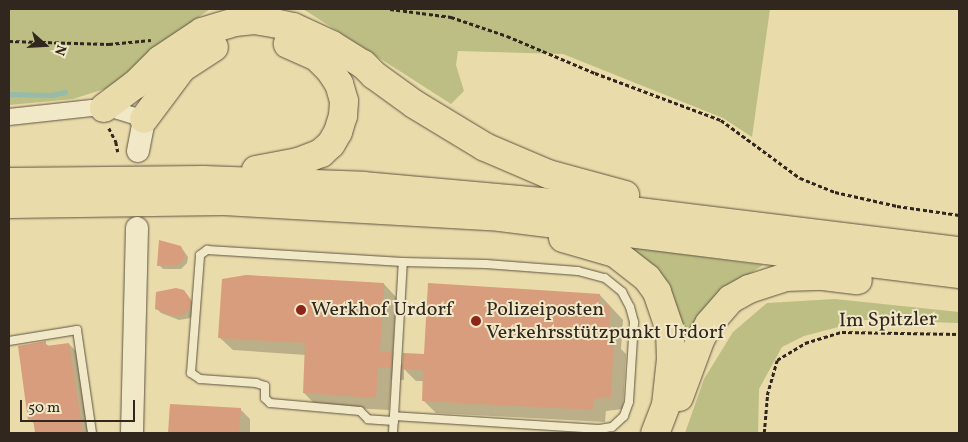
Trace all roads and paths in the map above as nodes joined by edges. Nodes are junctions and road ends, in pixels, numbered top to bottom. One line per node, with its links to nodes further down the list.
1 (390, 9): 12 (path)
2 (9, 41): 3 (path)
3 (168, 43): 4 (highway); 6 (highway); 14 (highway)
4 (104, 108): 5 (street); 6 (street)
5 (9, 117)
6 (144, 119): 7 (main road); 8 (highway)
7 (138, 151)
8 (202, 180): 9 (highway); 14 (highway)
9 (9, 182)
10 (9, 204): 11 (highway)
11 (420, 211): 17 (highway); 21 (highway)
12 (959, 215)
13 (137, 228): 24 (main road)
14 (772, 228): 15 (highway)
15 (959, 251)
16 (402, 262): 22 (lane); 22 (lane); 22 (lane)
17 (959, 274)
18 (959, 282): 21 (highway)
19 (959, 334): 28 (path, Im Spitzler)
20 (9, 341): 23 (lane)
21 (681, 361): 26 (highway); 27 (highway)
22 (394, 419): 25 (lane)
23 (92, 433)
24 (132, 433)
25 (393, 433)
26 (655, 433)
27 (665, 433)
28 (764, 433)

